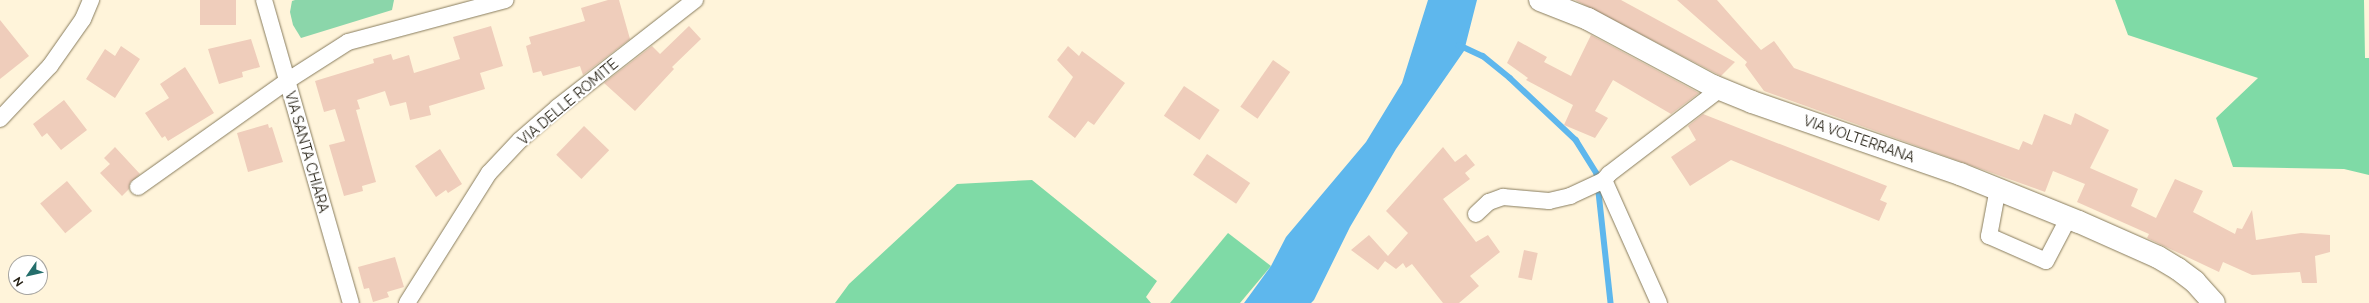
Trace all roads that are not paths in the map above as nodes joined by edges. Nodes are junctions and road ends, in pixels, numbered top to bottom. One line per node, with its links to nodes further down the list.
1 (91, 0): 8 (street)
2 (264, 0): 6 (street, VIA SANTA CHIARA)
3 (506, 0): 6 (street)
4 (695, 0): 15 (street, VIA DELLE ROMITE)
5 (1540, 0): 7 (main road, VIA VOLTERRANA)
6 (287, 81): 10 (street); 14 (street, VIA SANTA CHIARA)
7 (1720, 89): 9 (street); 11 (main road, VIA VOLTERRANA)
8 (0, 119)
9 (1604, 180): 12 (street); 16 (street)
10 (138, 187)
11 (1998, 188): 13 (main road, VIA VOLTERRANA); 13 (street)
12 (1476, 214)
13 (2069, 217): 17 (main road, VIA VOLTERRANA)
14 (351, 303)
15 (407, 303)
16 (1659, 303)
17 (2214, 303)

